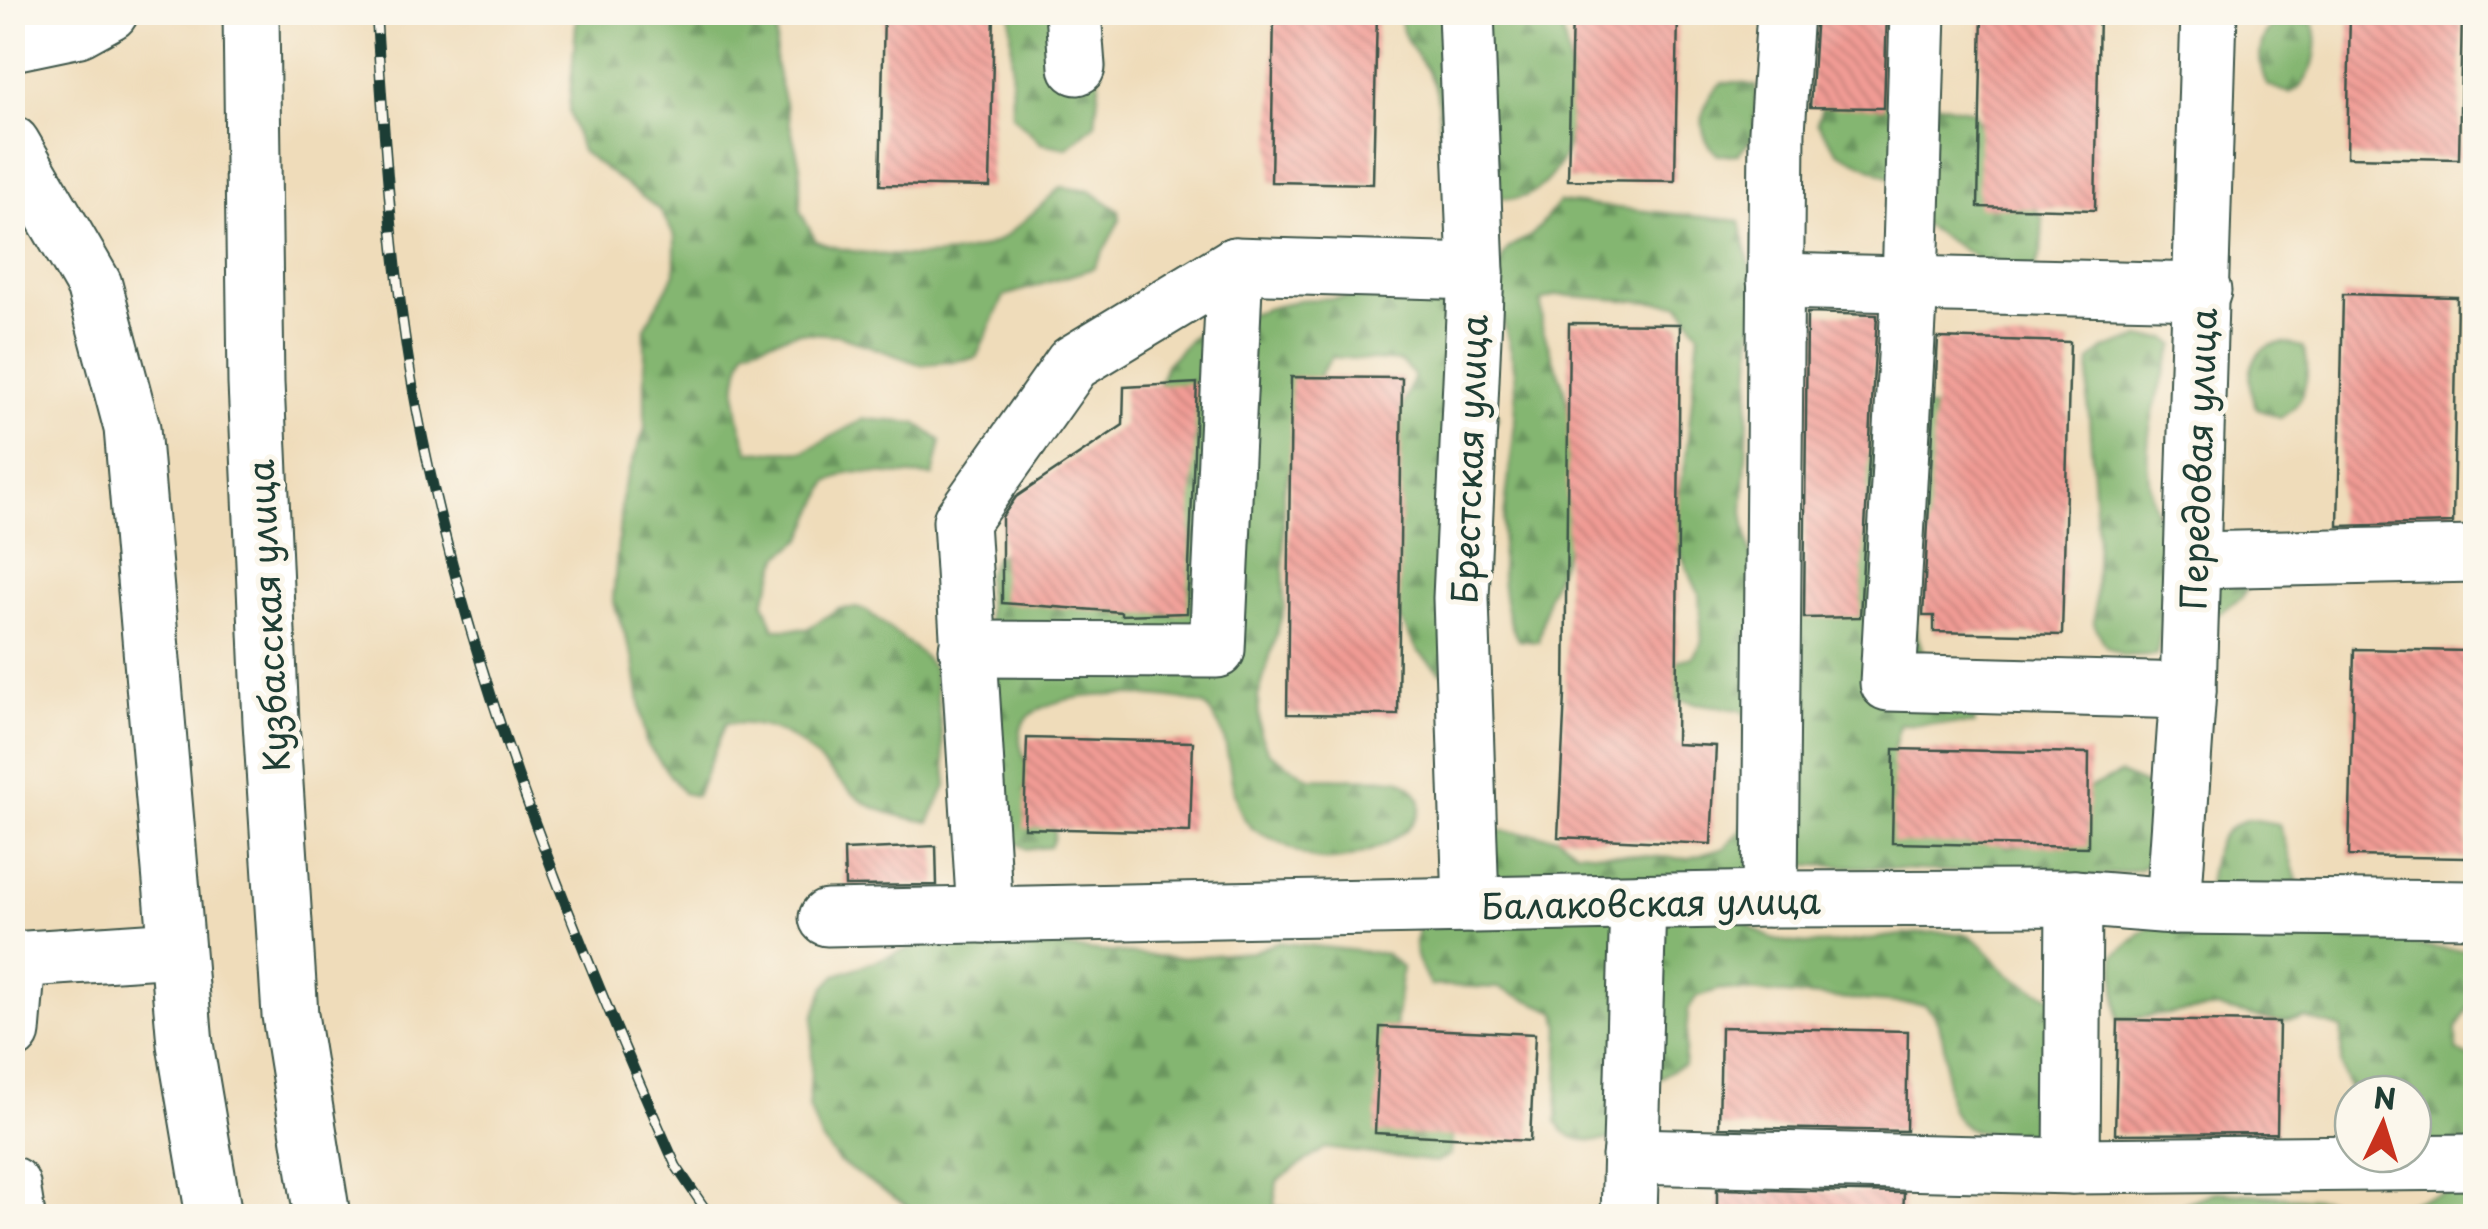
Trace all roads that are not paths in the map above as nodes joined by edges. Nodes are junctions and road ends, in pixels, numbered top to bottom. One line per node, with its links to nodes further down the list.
1 (110, 12): 8 (street)
2 (251, 12): 37 (street, Кузбасская улица)
3 (1073, 12): 9 (street)
4 (1466, 12): 12 (street, Брестская улица)
5 (1785, 12): 13 (street)
6 (1918, 12): 14 (street)
7 (2208, 12): 15 (street, Передовая улица)
8 (12, 43)
9 (1077, 68)
10 (12, 144): 28 (street)
11 (1236, 265): 12 (street); 18 (street); 18 (street)
12 (1476, 272): 23 (street, Брестская улица)
13 (1775, 281): 14 (street); 20 (street)
14 (1910, 284): 15 (street); 19 (street)
15 (2203, 291): 17 (street, Передовая улица)
16 (2476, 554): 17 (street)
17 (2192, 560): 19 (street, Передовая улица)
18 (967, 649): 26 (street)
19 (2188, 691): 24 (street, Передовая улица)
20 (1770, 898): 21 (street, Балаковская улица); 22 (street, Балаковская улица)
21 (2074, 898): 24 (street, Балаковская улица); 33 (street)
22 (1638, 902): 23 (street, Балаковская улица); 31 (street)
23 (1472, 905): 26 (street, Балаковская улица)
24 (2173, 906): 25 (street, Балаковская улица)
25 (2476, 909)
26 (984, 915): 27 (street, Балаковская улица)
27 (827, 918)
28 (176, 949): 29 (street); 36 (street)
29 (15, 960): 30 (street)
30 (12, 1032)
31 (1630, 1156): 33 (street); 38 (street)
32 (2476, 1162): 33 (street)
33 (2072, 1166)
34 (12, 1185): 35 (street)
35 (17, 1216)
36 (214, 1216)
37 (322, 1216)
38 (1629, 1216)

